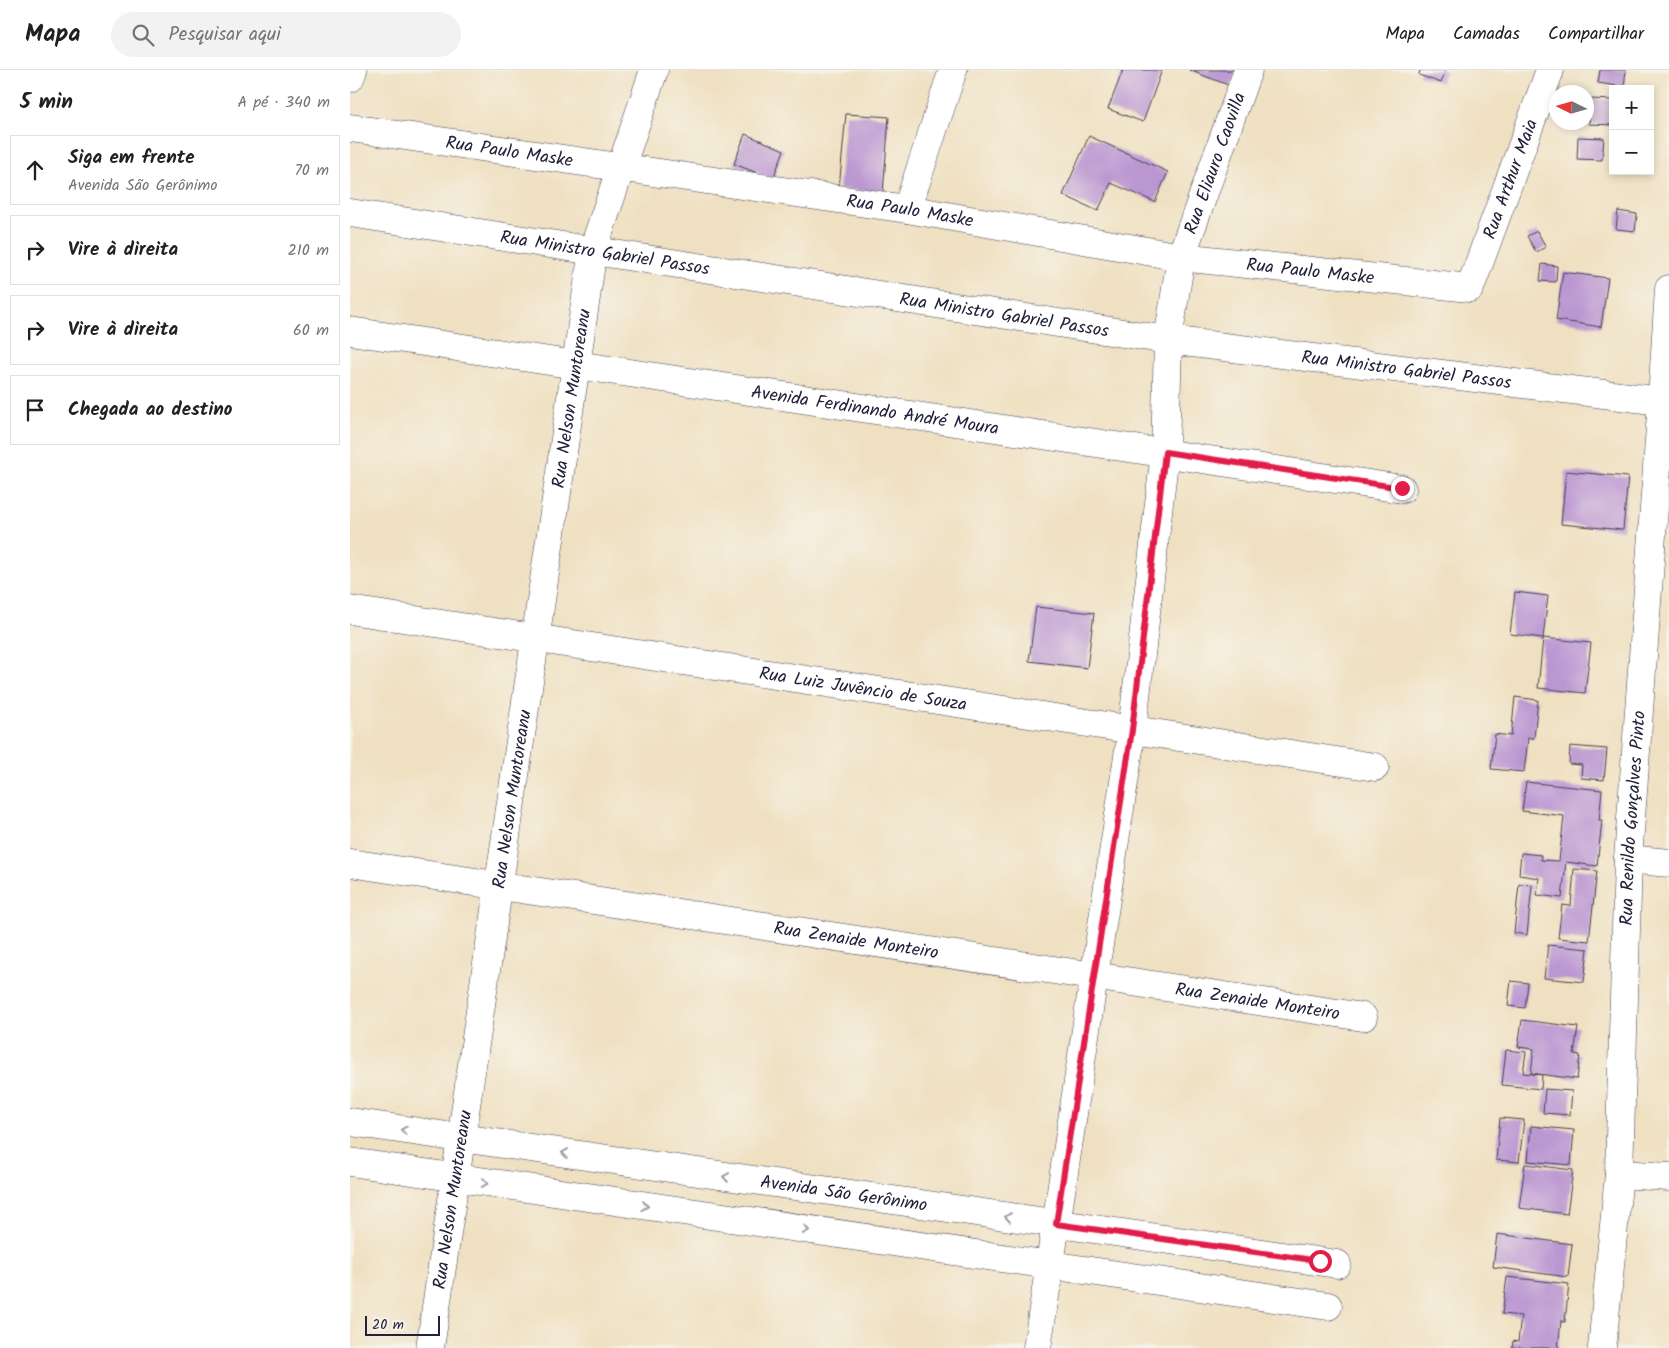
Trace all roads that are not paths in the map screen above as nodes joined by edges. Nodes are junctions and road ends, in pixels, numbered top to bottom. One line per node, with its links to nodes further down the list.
1 (353, 70): 6 (street)
2 (654, 70): 8 (street, Rua Nelson Muntoreanu)
3 (953, 70): 9 (street)
4 (1248, 70): 12 (street, Rua Eliauro Caovilla)
5 (1550, 70): 13 (street, Rua Arthur Maia)
6 (350, 78)
7 (350, 128): 8 (street, Rua Paulo Maske)
8 (620, 168): 9 (street, Rua Paulo Maske); 11 (street, Rua Nelson Muntoreanu)
9 (907, 209): 12 (street, Rua Paulo Maske)
10 (350, 213): 11 (street, Rua Ministro Gabriel Passos)
11 (593, 250): 16 (street, Rua Ministro Gabriel Passos); 17 (street, Rua Nelson Muntoreanu)
12 (1181, 256): 13 (street, Rua Paulo Maske); 16 (street, Rua Eliauro Caovilla)
13 (1470, 288)
14 (1669, 289): 18 (street, Rua Renildo Gonçalves Pinto)
15 (350, 331): 17 (street, Avenida Ferdinando André Moura)
16 (1168, 340): 18 (street, Rua Ministro Gabriel Passos); 19 (street, Rua Eliauro Caovilla)
17 (576, 365): 19 (street, Avenida Ferdinando André Moura); 22 (street, Rua Nelson Muntoreanu)
18 (1666, 401): 25 (street, Rua Renildo Gonçalves Pinto)
19 (1165, 452): 20 (street, Avenida Ferdinando André Moura); 23 (street, Rua Eliauro Caovilla)
20 (1402, 488)
21 (350, 610): 22 (street, Rua Luiz Juvêncio de Souza)
22 (536, 638): 23 (street, Rua Luiz Juvêncio de Souza); 28 (street, Rua Nelson Muntoreanu)
23 (1132, 730): 24 (street, Rua Luiz Juvêncio de Souza); 29 (street, Rua Eliauro Caovilla)
24 (1375, 767)
25 (1628, 859): 27 (street); 34 (street, Rua Renildo Gonçalves Pinto)
26 (350, 863): 28 (street, Rua Zenaide Monteiro)
27 (1669, 863)
28 (499, 886): 29 (street, Rua Zenaide Monteiro); 32 (street, Rua Nelson Muntoreanu)
29 (1094, 977): 30 (street, Rua Zenaide Monteiro); 37 (street, Rua Eliauro Caovilla)
30 (1362, 1017)
31 (350, 1122): 32 (street, Avenida São Gerônimo, one-way to 31)
32 (461, 1138): 36 (street, Rua Nelson Muntoreanu); 37 (street, Avenida São Gerônimo, one-way to 32)
33 (350, 1162): 36 (street)
34 (1619, 1174): 35 (street); 43 (street, Rua Renildo Gonçalves Pinto)
35 (1669, 1177)
36 (456, 1178): 39 (street, one-way to 39); 41 (street, Rua Nelson Muntoreanu)
37 (1056, 1224): 38 (street, Avenida São Gerônimo); 39 (street, Rua Eliauro Caovilla)
38 (1337, 1264)
39 (1050, 1266): 40 (street); 42 (street, Rua Eliauro Caovilla)
40 (1328, 1306)
41 (430, 1348)
42 (1037, 1348)
43 (1602, 1348)

